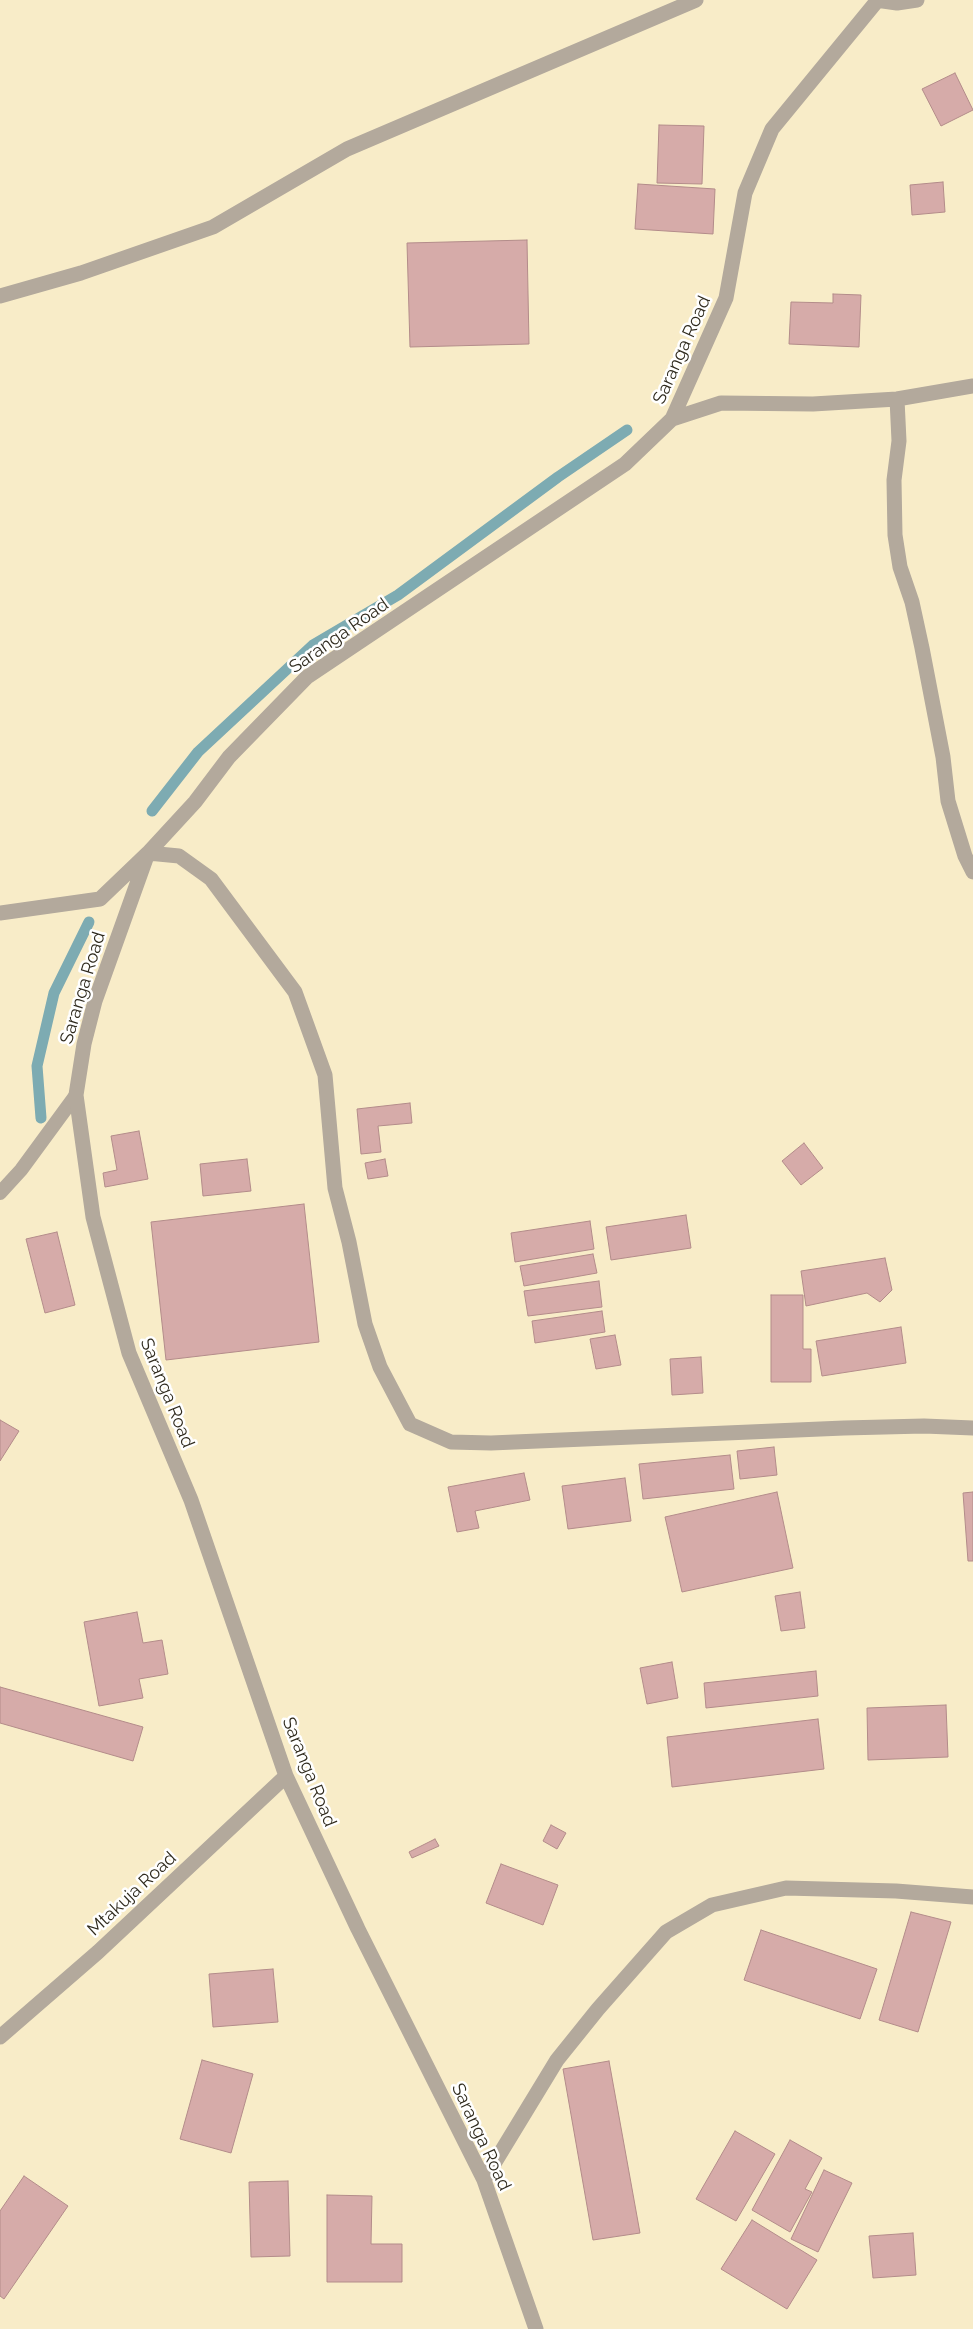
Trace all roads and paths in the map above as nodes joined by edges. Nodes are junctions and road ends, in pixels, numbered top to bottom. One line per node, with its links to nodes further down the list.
1 (696, 0): 4 (street)
2 (876, 0): 3 (street); 7 (street, Saranga Road)
3 (917, 0)
4 (0, 296)
5 (973, 386): 6 (street)
6 (897, 399): 7 (street); 9 (street)
7 (672, 419): 8 (street, Saranga Road)
8 (148, 853): 10 (street); 11 (street, Saranga Road); 13 (street)
9 (973, 872)
10 (0, 913)
11 (76, 1095): 12 (lane); 14 (street, Saranga Road)
12 (0, 1193)
13 (973, 1428)
14 (286, 1776): 16 (street, Mtakuja Road); 17 (street, Saranga Road)
15 (973, 1897): 17 (street)
16 (0, 2037)
17 (484, 2180): 18 (street, Saranga Road)
18 (536, 2329)

